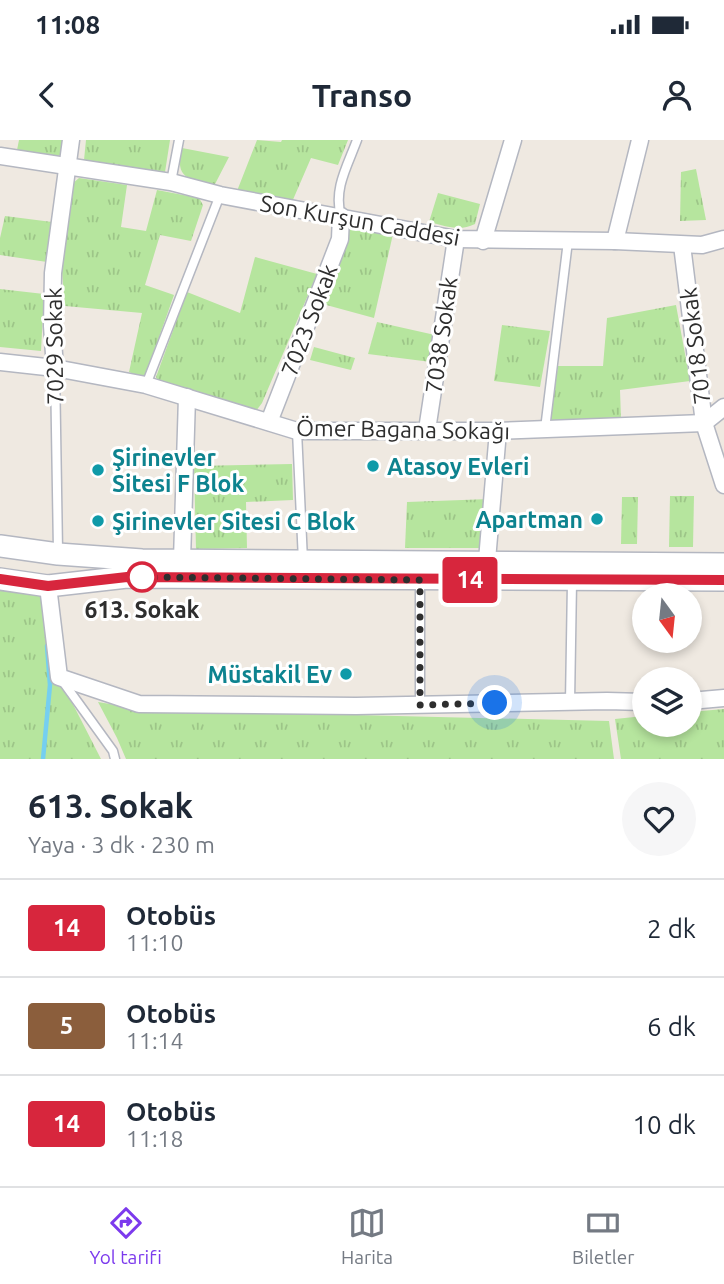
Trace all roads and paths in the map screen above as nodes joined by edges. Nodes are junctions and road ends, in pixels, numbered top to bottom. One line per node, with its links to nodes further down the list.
1 (71, 140): 7 (street, 7029 Sokak)
2 (179, 140): 8 (lane)
3 (357, 140): 10 (lane)
4 (513, 140): 13 (street)
5 (640, 140): 15 (street)
6 (0, 156): 7 (street, Son Kurşun Caddesi)
7 (68, 167): 8 (street, Son Kurşun Caddesi); 18 (street, 7029 Sokak)
8 (171, 182): 9 (street, Son Kurşun Caddesi)
9 (220, 195): 10 (street, Son Kurşun Caddesi); 19 (lane)
10 (341, 216): 11 (street, Son Kurşun Caddesi); 22 (street, 7023 Sokak)
11 (456, 239): 13 (street, Son Kurşun Caddesi); 24 (street, 7038 Sokak)
12 (724, 239): 16 (street, Son Kurşun Caddesi)
13 (483, 241): 14 (street, Son Kurşun Caddesi)
14 (568, 241): 15 (street, Son Kurşun Caddesi); 25 (lane)
15 (615, 241): 16 (street, Son Kurşun Caddesi)
16 (682, 245): 23 (street, 7018 Sokak)
17 (0, 362): 18 (street, Ömer Bagana Sokağı)
18 (55, 368): 19 (street, Ömer Bagana Sokağı); 30 (lane, 7029 Sokak)
19 (146, 385): 20 (street, Ömer Bagana Sokağı)
20 (187, 397): 22 (street, Ömer Bagana Sokağı); 31 (street)
21 (724, 407): 23 (street)
22 (269, 422): 26 (street, Ömer Bagana Sokağı)
23 (704, 422): 25 (street, Ömer Bagana Sokağı); 28 (street, 7018 Sokak)
24 (427, 430): 26 (street, Ömer Bagana Sokağı); 27 (street, Ömer Bagana Sokağı)
25 (544, 430): 27 (street, Ömer Bagana Sokağı)
26 (297, 431): 33 (lane)
27 (498, 431): 34 (street)
28 (724, 485)
29 (0, 546): 30 (street)
30 (58, 554): 31 (street)
31 (182, 560): 33 (street)
32 (724, 564): 34 (street)
33 (303, 569): 34 (street); 37 (street); 39 (street)
34 (486, 570): 36 (street); 37 (street)
35 (0, 579): 39 (street)
36 (572, 579): 38 (street); 43 (lane)
37 (420, 580): 45 (lane)
38 (724, 580)
39 (48, 586): 40 (street)
40 (59, 677): 45 (street); 46 (lane)
41 (724, 698): 42 (street)
42 (702, 700)
43 (570, 702): 44 (street); 45 (street)
44 (632, 702)
45 (420, 705)
46 (116, 759)

